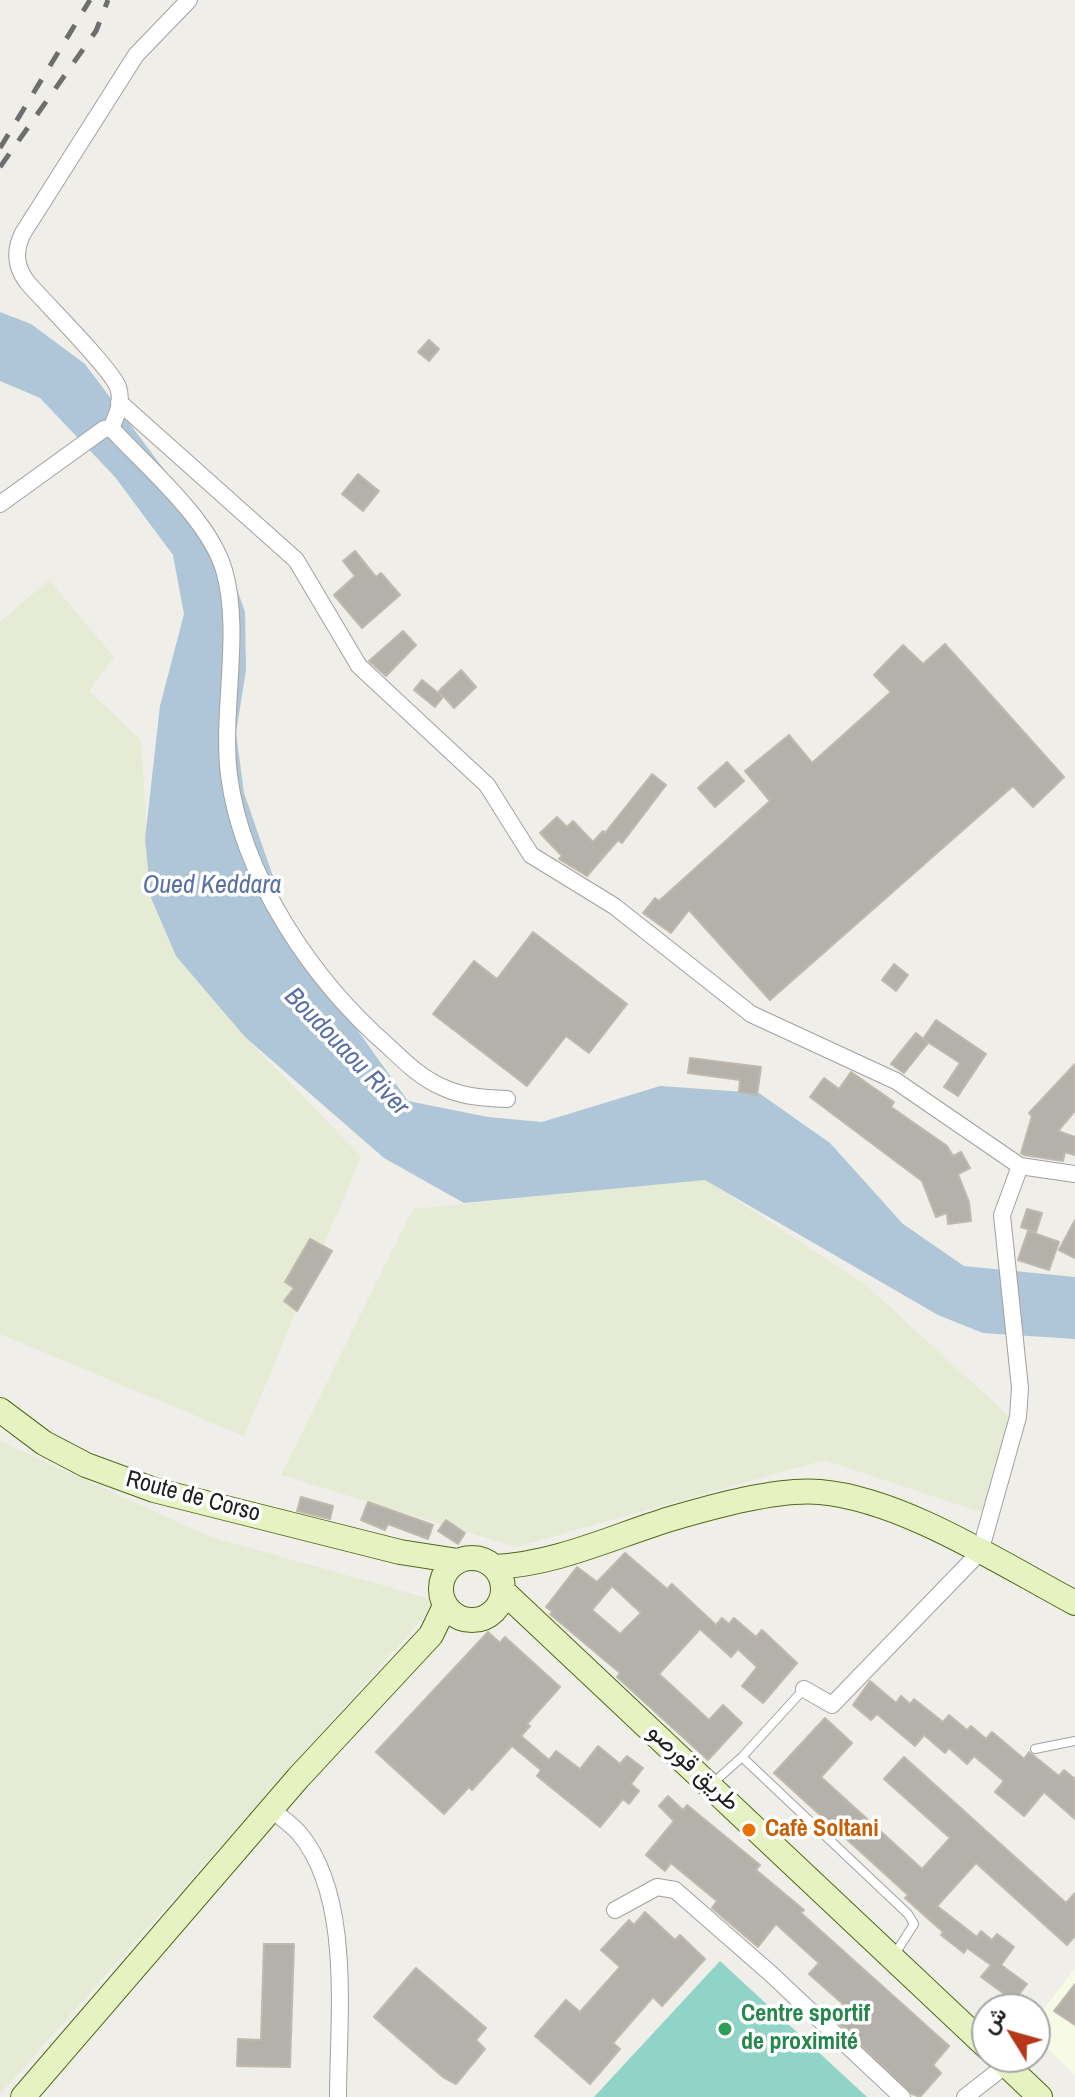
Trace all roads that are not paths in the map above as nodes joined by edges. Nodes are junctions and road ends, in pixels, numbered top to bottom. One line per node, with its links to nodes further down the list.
1 (189, 0): 2 (street)
2 (119, 402): 3 (street); 6 (street)
3 (108, 428): 4 (street); 5 (street)
4 (0, 504)
5 (507, 1099)
6 (1020, 1166): 7 (street); 10 (street)
7 (1075, 1174)
8 (0, 1410): 9 (main road, Route de Corso)
9 (400, 1552): 11 (main road, Route de Corso); 14 (main road, Route de Corso)
10 (980, 1552): 12 (main road); 13 (main road); 15 (street)
11 (458, 1561): 12 (main road, Route de Corso); 14 (main road)
12 (499, 1590): 14 (main road); 19 (main road, طريق قورصو)
13 (1075, 1603)
14 (451, 1604): 20 (main road)
15 (804, 1689): 18 (lane)
16 (1075, 1741): 17 (lane)
17 (1035, 1749)
18 (742, 1757): 19 (lane); 22 (lane)
19 (711, 1785): 22 (main road, طريق قورصو)
20 (271, 1809): 26 (main road); 27 (street)
21 (615, 1910): 28 (street)
22 (893, 1957): 23 (main road, طريق قورصو)
23 (971, 2032)
24 (990, 2073): 29 (street)
25 (1015, 2073): 30 (main road)
26 (23, 2097)
27 (338, 2097)
28 (902, 2097)
29 (965, 2097)
30 (1040, 2097)

